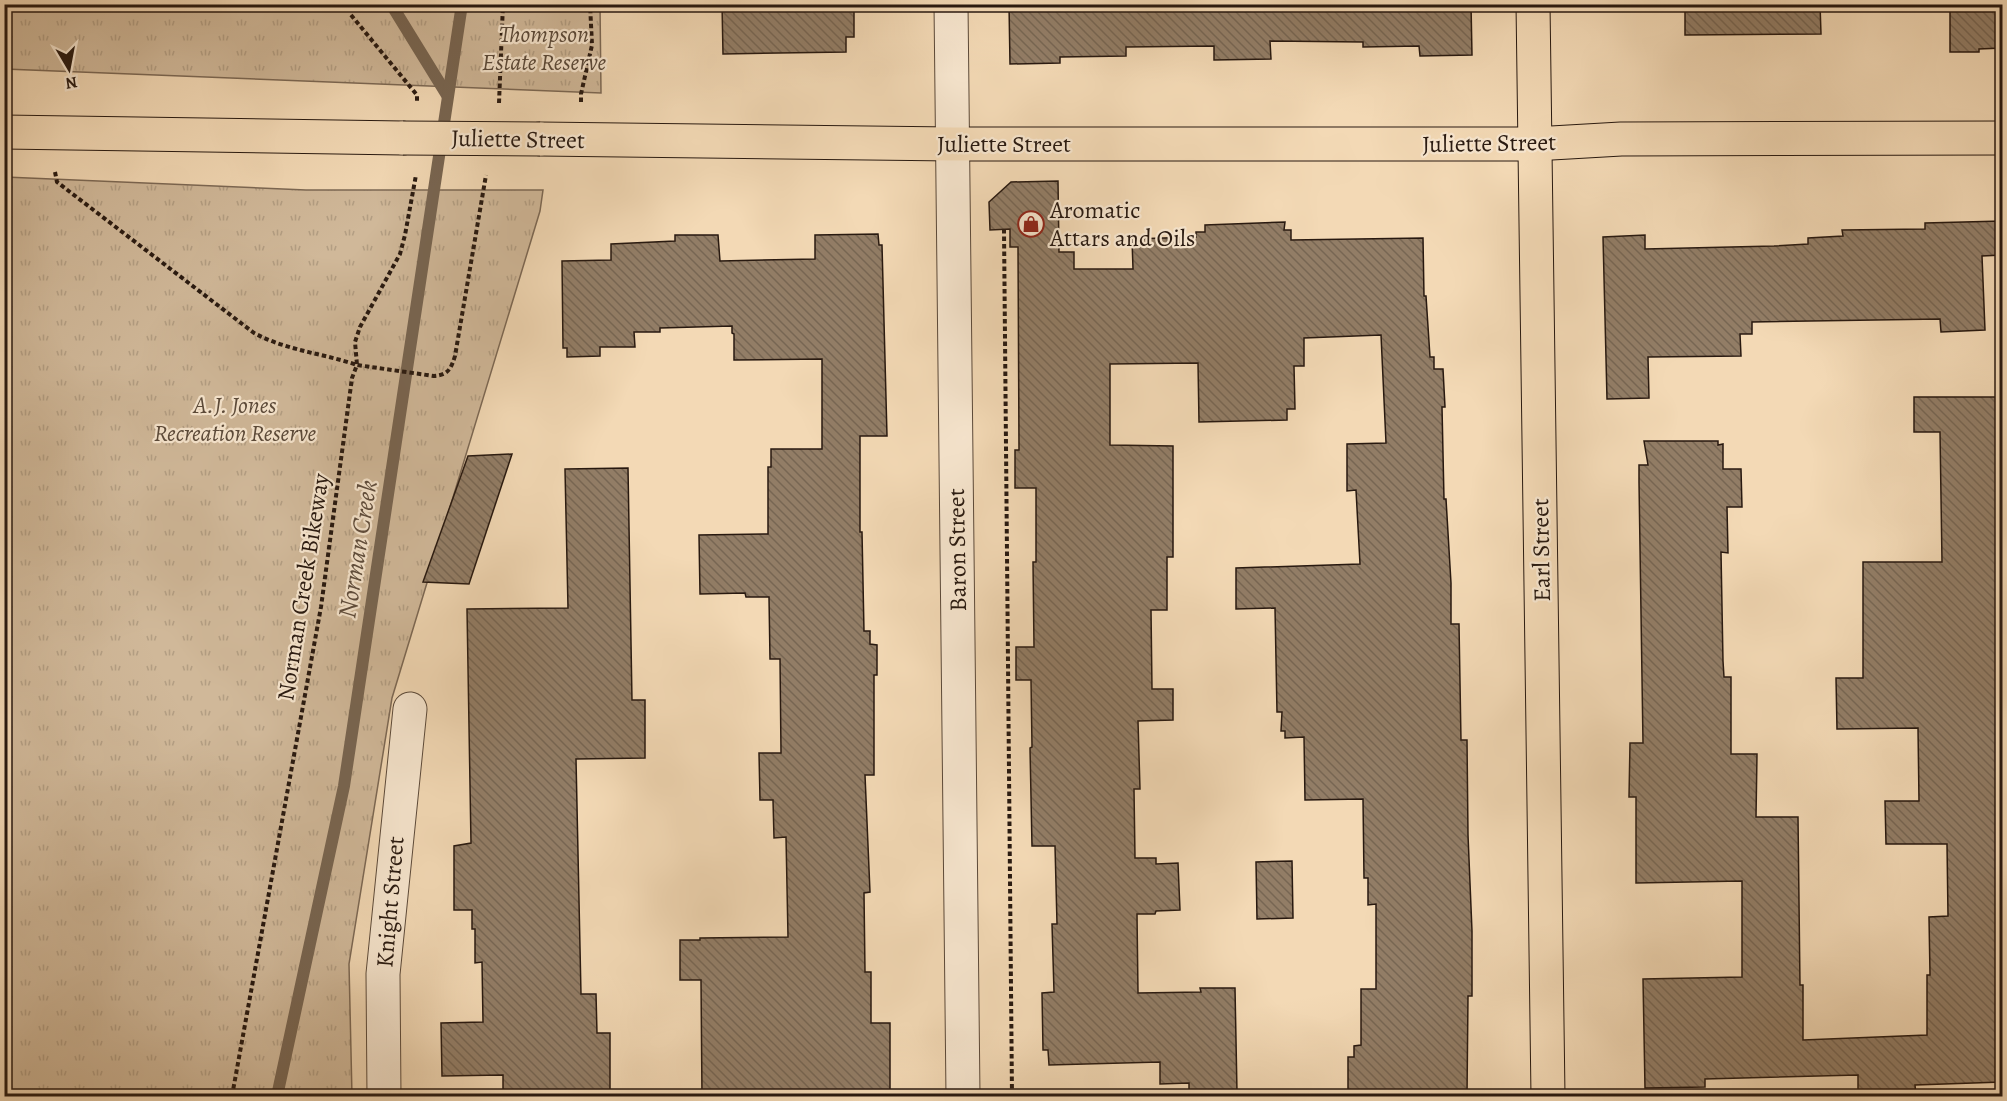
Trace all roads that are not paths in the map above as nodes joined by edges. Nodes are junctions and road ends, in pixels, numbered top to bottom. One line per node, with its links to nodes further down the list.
1 (951, 4): 5 (street, Baron Street)
2 (1533, 4): 6 (main road, Earl Street)
3 (4, 132): 5 (main road, Juliette Street, bridge)
4 (2002, 138): 6 (main road, Juliette Street)
5 (952, 144): 6 (main road, Juliette Street); 9 (street, Baron Street)
6 (1534, 144): 10 (main road, Earl Street)
7 (410, 709): 8 (street, Knight Street)
8 (384, 1096)
9 (963, 1096)
10 (1548, 1096)

